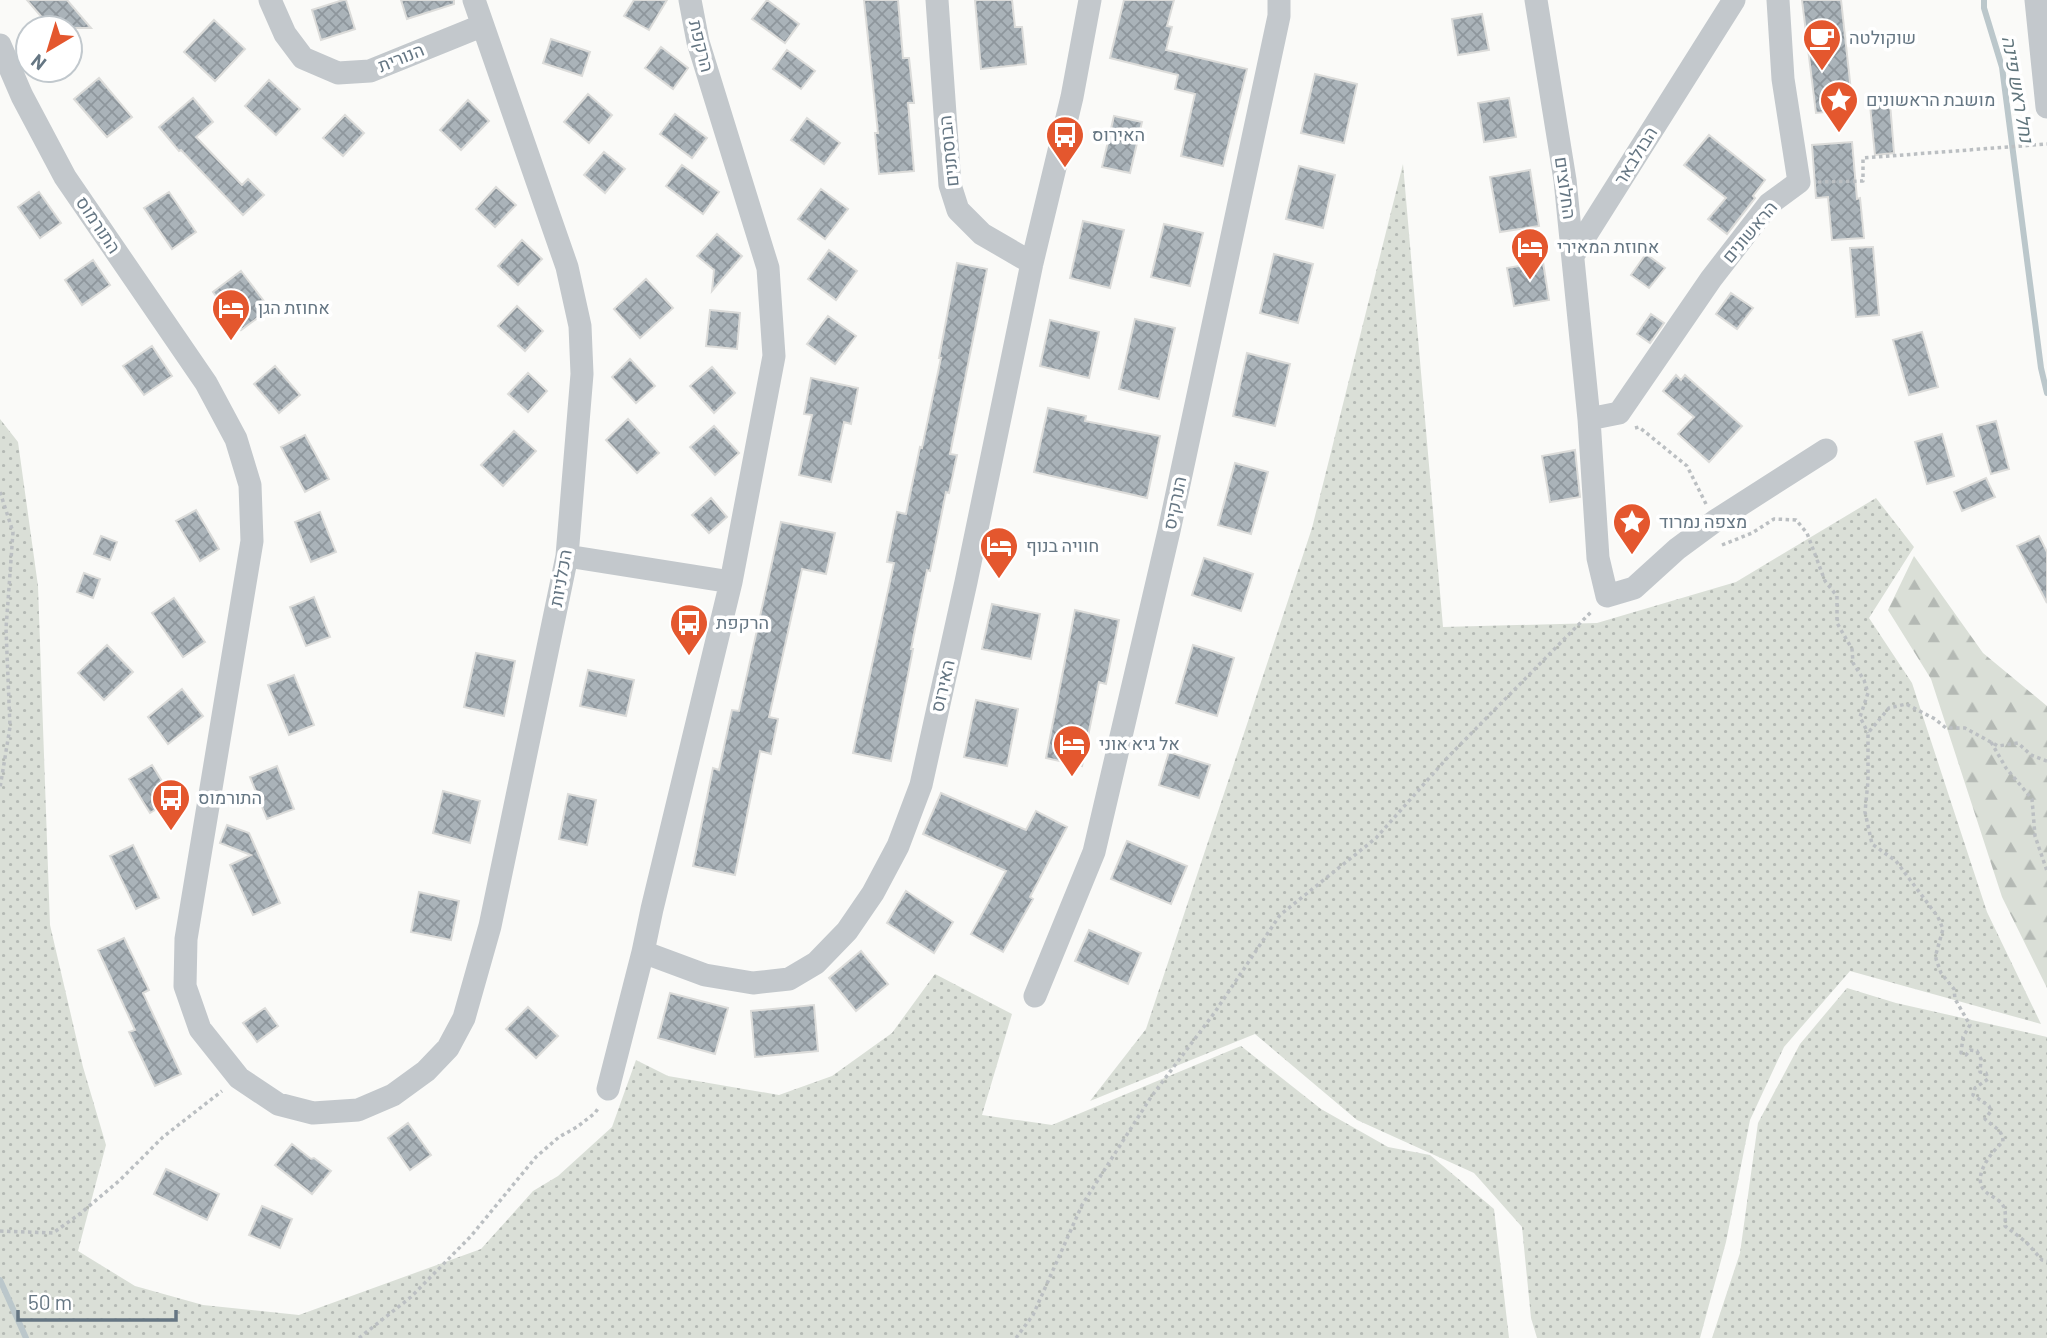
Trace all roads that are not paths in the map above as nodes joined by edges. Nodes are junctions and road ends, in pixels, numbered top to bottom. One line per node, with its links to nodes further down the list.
1 (270, 0): 11 (street, הנורית)
2 (474, 0): 11 (street, הכלניות)
3 (690, 0): 19 (street, הרקפת)
4 (937, 0): 15 (street, הבוסתנים)
5 (1090, 0): 15 (street, האירוס)
6 (1279, 0): 21 (street, הנרקיס)
7 (1536, 0): 14 (street, החלוצים)
8 (1734, 0): 14 (street, הבולבאר)
9 (1778, 0): 16 (street, הראשונים)
10 (2036, 0): 13 (street)
11 (481, 26): 18 (street, הכלניות)
12 (0, 45): 23 (street, התורמוס)
13 (2047, 107)
14 (1574, 254): 16 (street, החלוצים)
15 (1032, 263): 20 (street, האירוס)
16 (1589, 419): 17 (street, החלוצים)
17 (1826, 450)
18 (567, 556): 19 (street); 23 (street, הכלניות)
19 (731, 582): 20 (street, הרקפת)
20 (643, 952): 22 (street, הרקפת)
21 (1035, 996)
22 (608, 1089)
23 (358, 1110)

